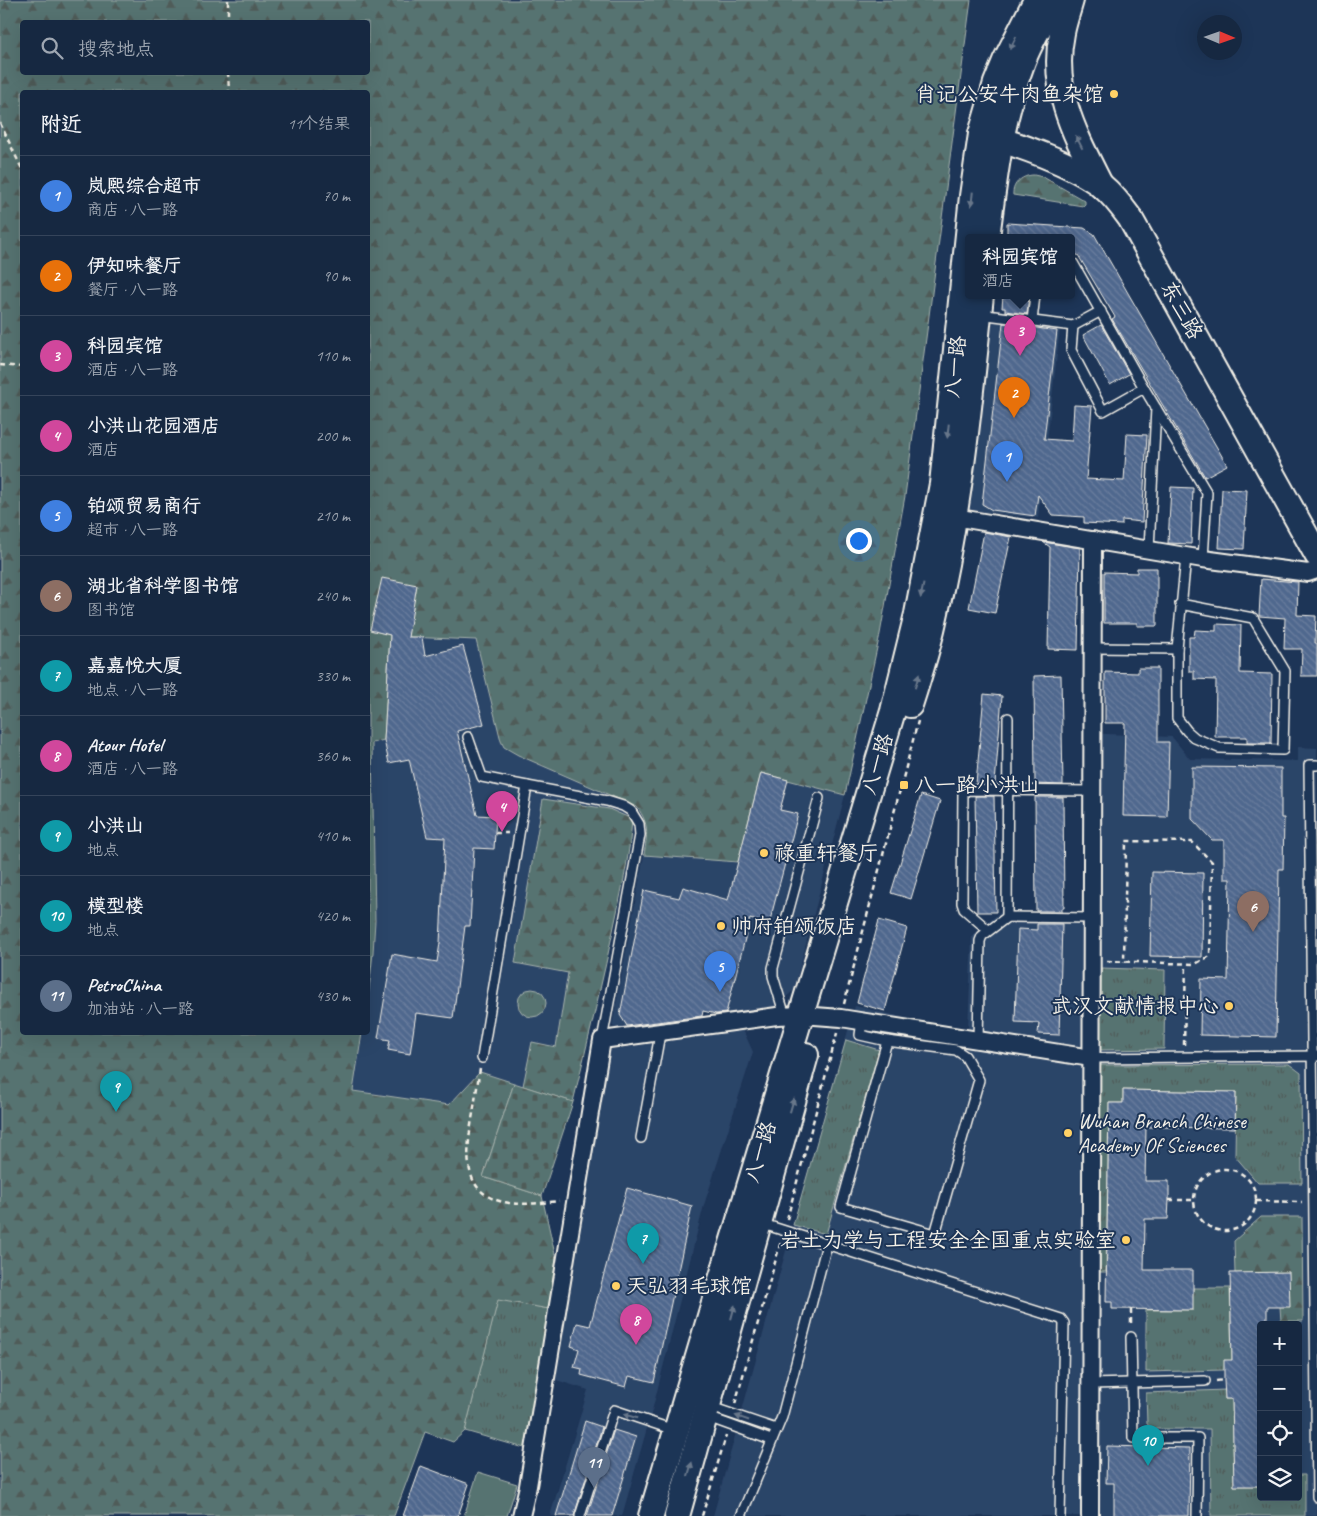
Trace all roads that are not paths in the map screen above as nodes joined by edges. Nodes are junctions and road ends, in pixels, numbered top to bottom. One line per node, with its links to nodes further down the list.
1 (1036, 0): 4 (main road, 八一路, one-way to 4)
2 (1055, 0): 4 (main road)
3 (1071, 0): 5 (main road, one-way to 3)
4 (991, 137): 5 (main road, 东三路); 6 (main road, 八一路, one-way to 6); 7 (main road, 八一路)
5 (1101, 186): 20 (main road, 东三路)
6 (968, 234)
7 (987, 234)
8 (1075, 264): 12 (lane)
9 (965, 265): 37 (main road, 八一路, one-way to 37)
10 (1035, 299): 13 (lane)
11 (980, 304): 13 (lane); 17 (main road, 八一路)
12 (1101, 311): 14 (lane); 15 (lane)
13 (1032, 321): 14 (lane)
14 (1073, 326): 15 (lane)
15 (1144, 388): 16 (lane)
16 (1156, 408): 19 (lane); 22 (lane)
17 (954, 517): 18 (street); 37 (main road, 八一路, one-way to 17)
18 (1093, 540): 19 (street); 25 (street)
19 (1149, 550): 21 (street)
20 (1317, 555)
21 (1186, 556): 22 (street); 24 (lane)
22 (1203, 559): 23 (street)
23 (1317, 570)
24 (1180, 604): 26 (lane); 26 (lane)
25 (1093, 648): 26 (lane); 32 (street)
26 (1177, 649)
27 (1008, 718): 31 (lane)
28 (468, 737): 30 (lane)
29 (1317, 765): 43 (lane)
30 (527, 786): 40 (lane); 44 (lane)
31 (1008, 791): 32 (lane); 34 (lane); 36 (lane)
32 (1092, 791): 35 (street)
33 (818, 798): 37 (lane)
34 (1007, 917): 35 (lane); 36 (lane)
35 (1092, 918): 45 (street)
36 (988, 930): 42 (lane)
37 (801, 1015): 38 (street); 39 (street); 47 (main road, 八一路, one-way to 37); 56 (main road, 八一路)
38 (862, 1022): 41 (lane); 42 (street)
39 (660, 1034): 40 (street); 46 (lane)
40 (602, 1040): 60 (street)
41 (887, 1040): 41 (lane)
42 (978, 1040): 45 (street)
43 (1315, 1056): 45 (lane); 49 (lane)
44 (482, 1058)
45 (1092, 1058): 53 (street)
46 (641, 1138)
47 (758, 1222): 48 (lane); 54 (main road, 八一路, one-way to 47)
48 (827, 1244): 55 (lane); 65 (lane)
49 (1316, 1322): 57 (lane)
50 (1131, 1337): 52 (lane)
51 (1205, 1381): 52 (lane)
52 (1132, 1383): 53 (lane); 67 (lane)
53 (1090, 1384): 66 (street)
54 (706, 1411): 55 (lane, one-way to 54); 58 (lane); 63 (main road, 八一路, one-way to 54)
55 (776, 1429): 58 (lane)
56 (677, 1430): 61 (lane, one-way to 61); 62 (main road, 八一路)
57 (1317, 1435): 59 (lane)
58 (771, 1440): 64 (lane)
59 (1317, 1497)
60 (521, 1516)
61 (580, 1516)
62 (651, 1516)
63 (677, 1516)
64 (741, 1516)
65 (1060, 1516)
66 (1090, 1516)
67 (1198, 1516)

